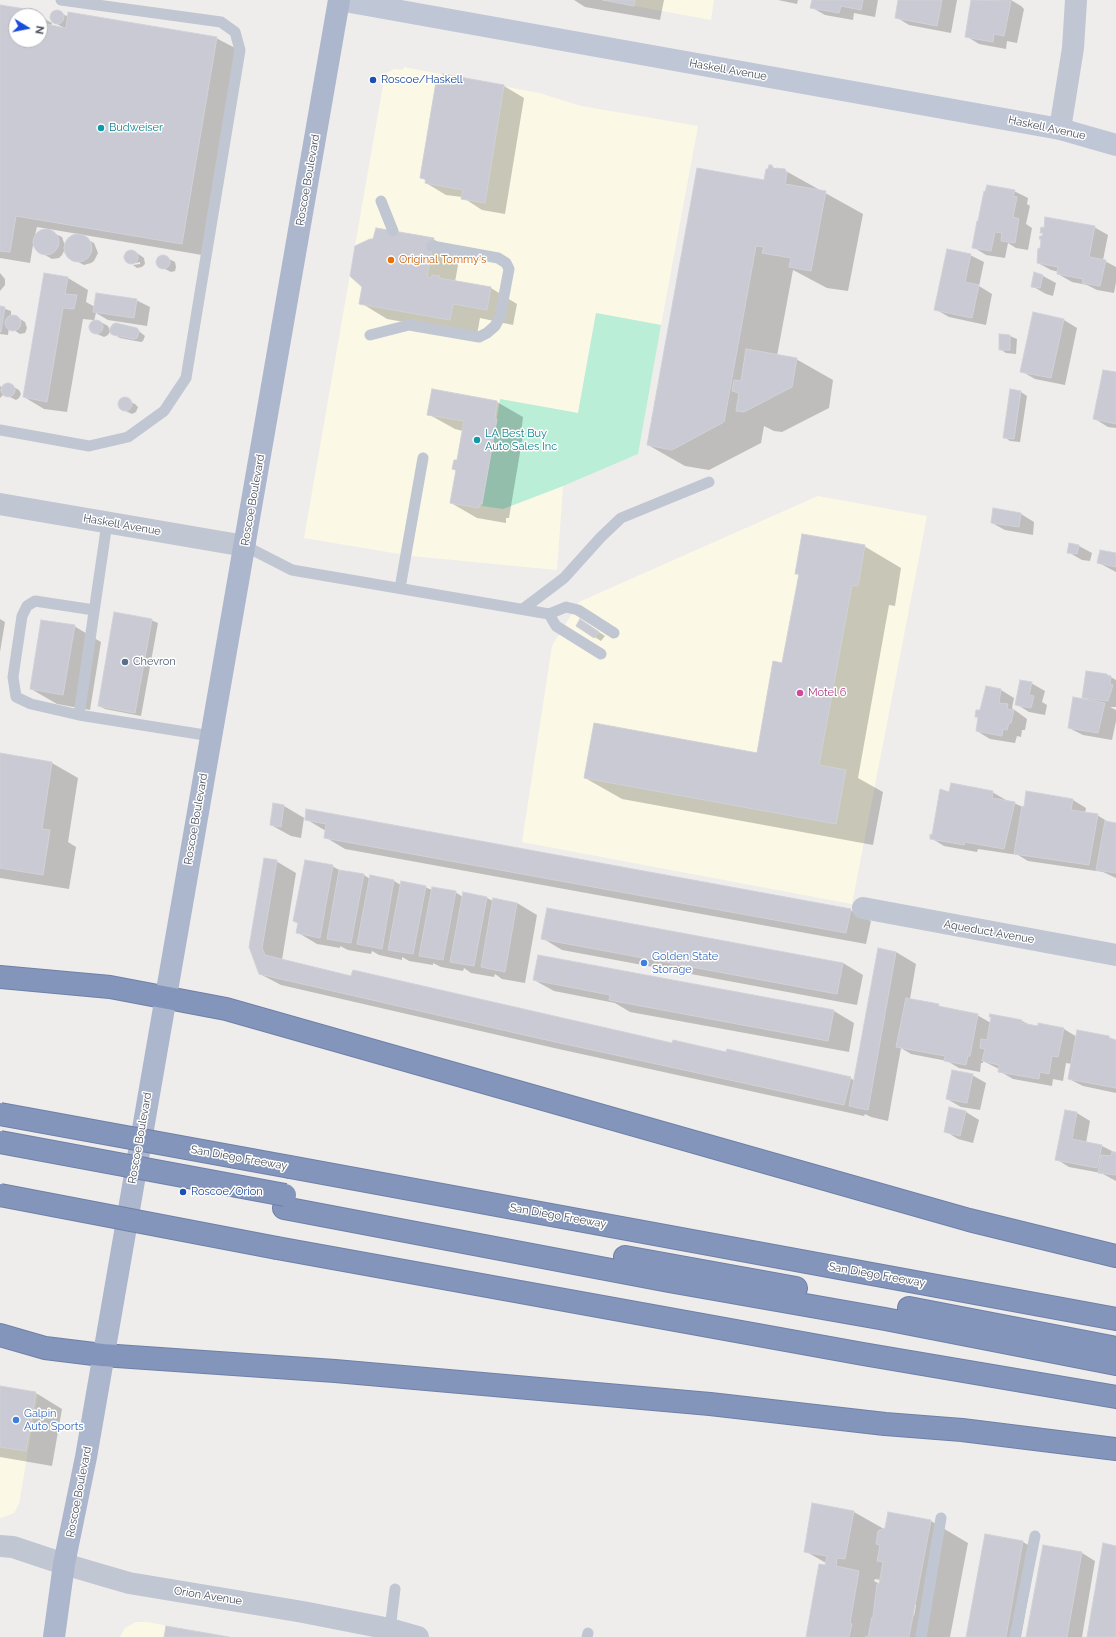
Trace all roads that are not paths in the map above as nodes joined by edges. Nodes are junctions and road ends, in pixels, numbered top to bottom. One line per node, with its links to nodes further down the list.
1 (61, 0): 10 (lane)
2 (339, 0): 4 (main road, Haskell Avenue); 15 (main road, Roscoe Boulevard)
3 (1076, 0): 4 (street)
4 (1060, 128): 5 (main road, Haskell Avenue)
5 (1116, 145)
6 (381, 201): 7 (lane)
7 (393, 231)
8 (432, 246): 9 (lane)
9 (370, 335)
10 (0, 430)
11 (423, 458): 16 (lane)
12 (709, 482): 17 (lane)
13 (0, 504): 14 (street, Haskell Avenue)
14 (107, 523): 15 (street, Haskell Avenue); 18 (lane)
15 (244, 546): 16 (lane); 23 (main road, Roscoe Boulevard)
16 (400, 588): 17 (lane)
17 (523, 609): 19 (lane)
18 (94, 610): 22 (lane); 22 (lane)
19 (549, 614): 20 (lane); 21 (lane)
20 (614, 633)
21 (600, 654)
22 (79, 714): 23 (lane)
23 (211, 736): 27 (main road, Roscoe Boulevard)
24 (863, 908): 25 (street, Aqueduct Avenue)
25 (1116, 955)
26 (0, 977): 27 (highway)
27 (165, 997): 33 (highway); 37 (main road, Roscoe Boulevard)
28 (0, 1114): 34 (highway, San Diego Freeway, bridge)
29 (0, 1142): 32 (highway, bridge)
30 (0, 1156): 32 (highway)
31 (0, 1195): 39 (highway, bridge)
32 (284, 1202): 36 (highway); 38 (highway)
33 (1116, 1256)
34 (1116, 1319)
35 (0, 1335): 37 (highway)
36 (1116, 1348)
37 (102, 1355): 40 (highway); 44 (main road, Roscoe Boulevard)
38 (1116, 1364)
39 (1116, 1397)
40 (1116, 1449)
41 (941, 1518): 49 (lane)
42 (1035, 1536): 50 (lane)
43 (0, 1546): 44 (street, Orion Avenue)
44 (64, 1564): 46 (street, Orion Avenue); 47 (main road, Roscoe Boulevard)
45 (395, 1589): 46 (lane)
46 (390, 1629): 48 (street, Orion Avenue)
47 (54, 1637)
48 (418, 1637)
49 (921, 1637)
50 (1015, 1637)

